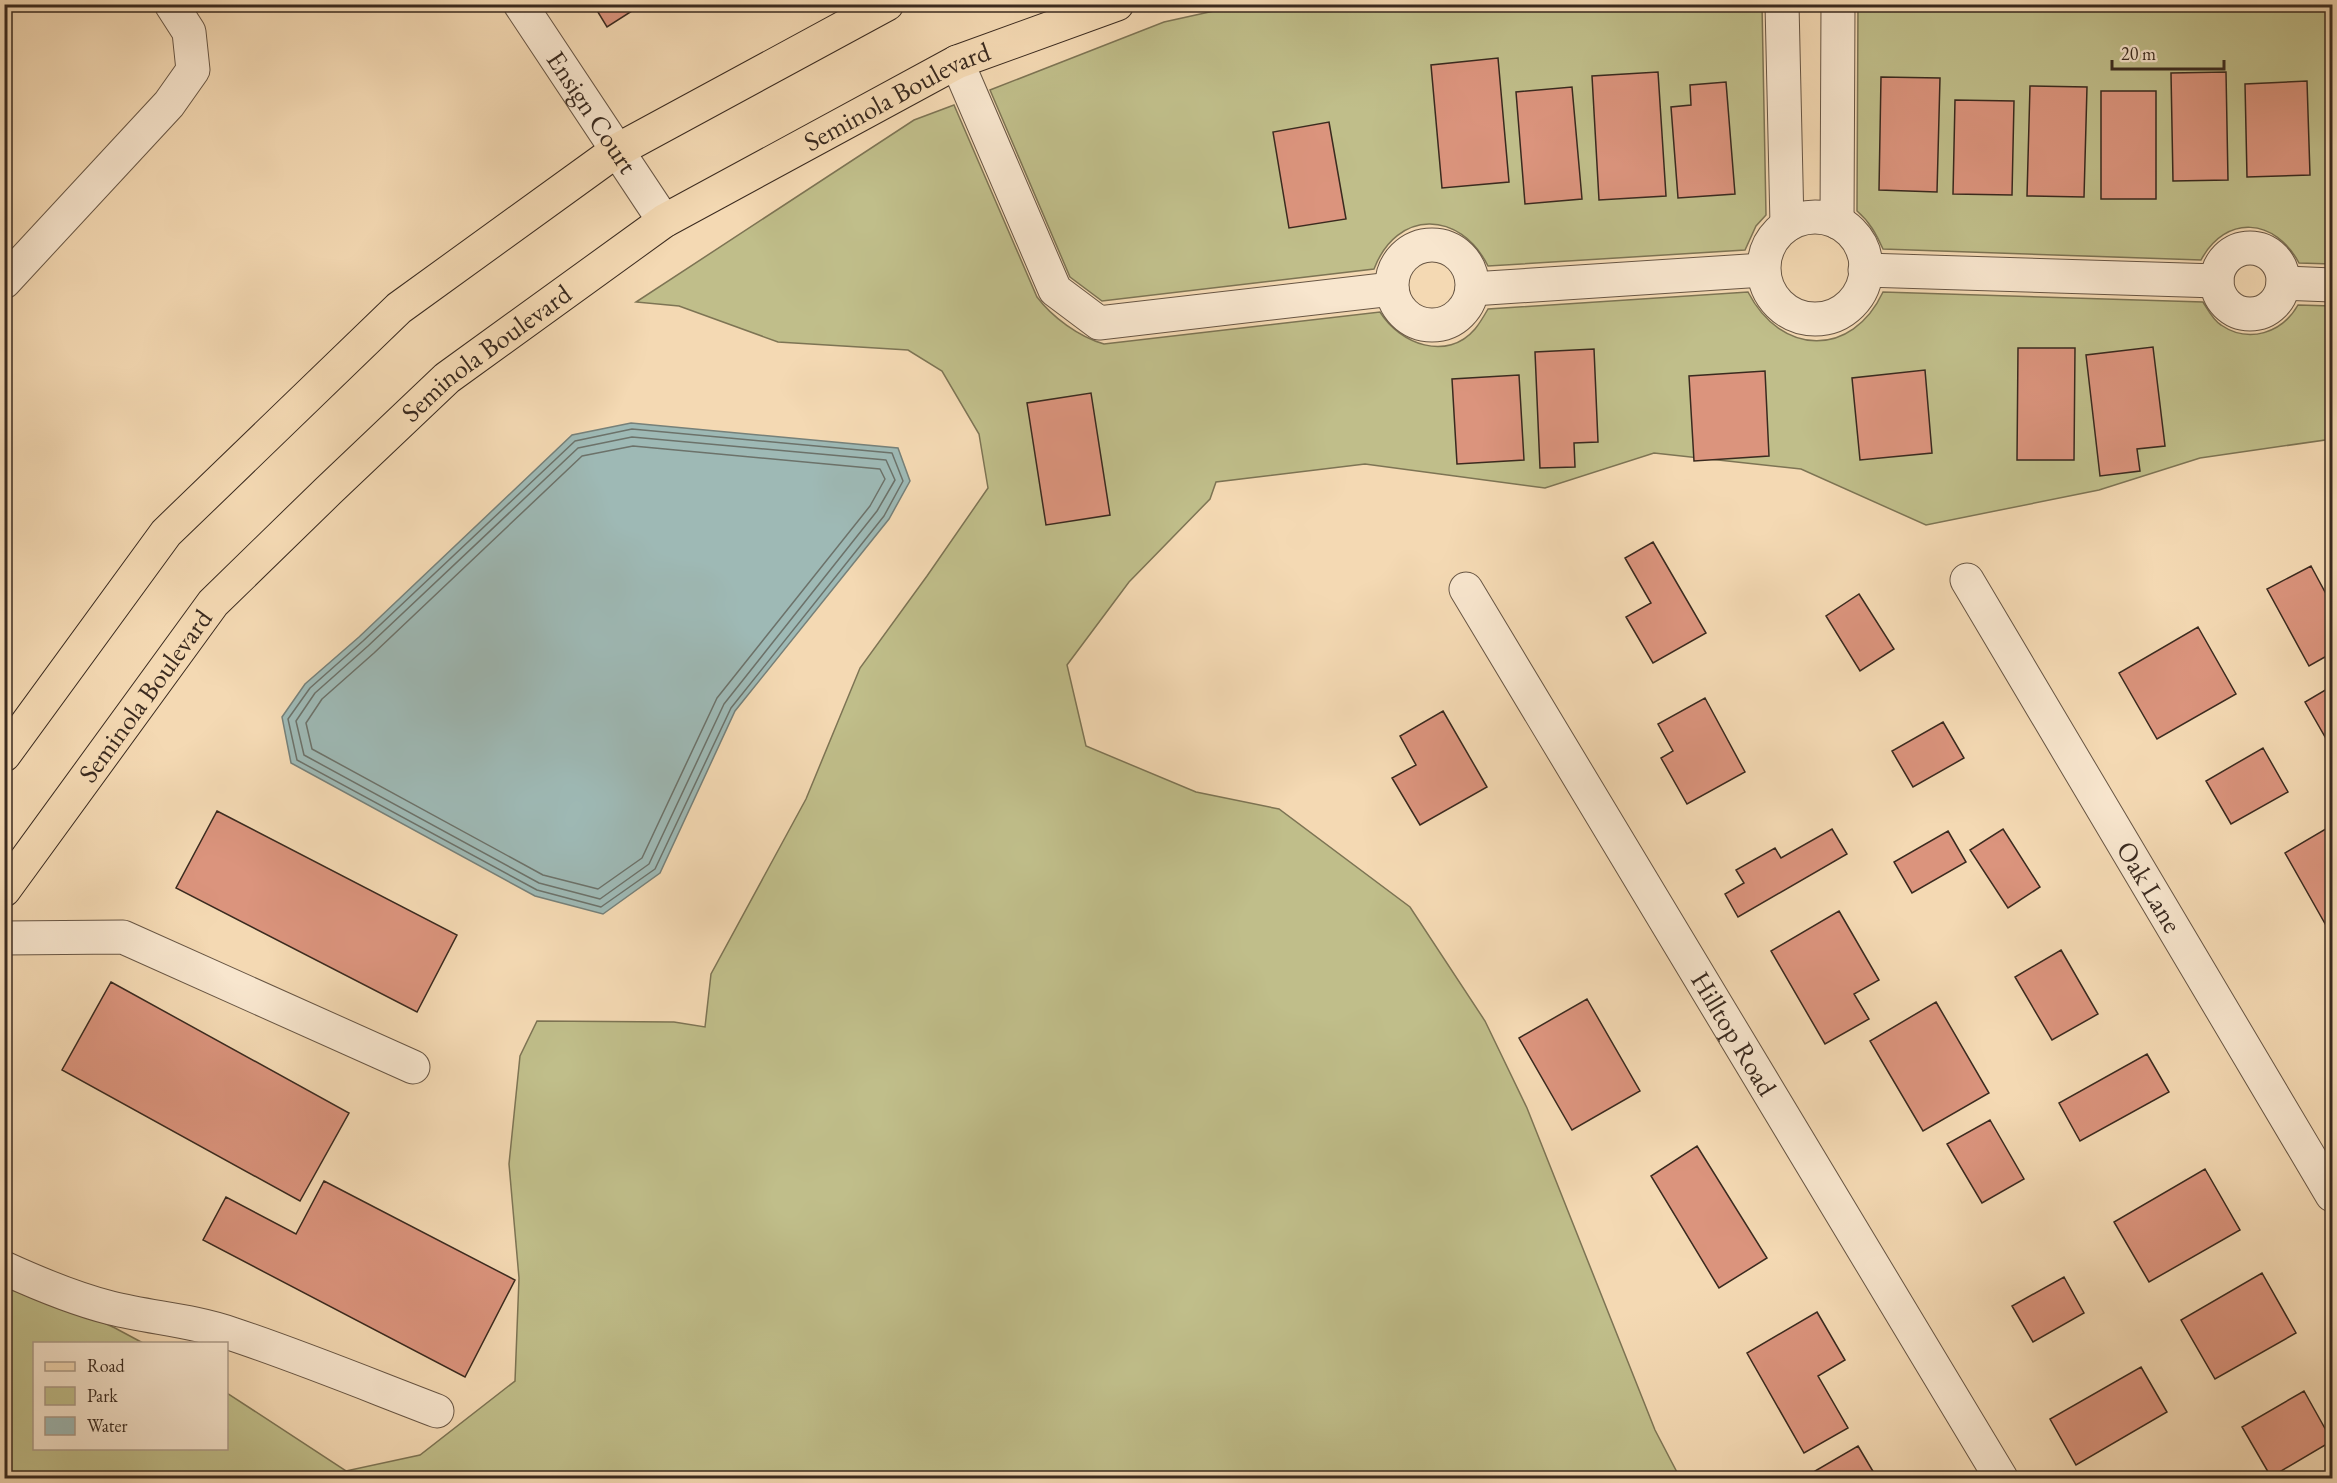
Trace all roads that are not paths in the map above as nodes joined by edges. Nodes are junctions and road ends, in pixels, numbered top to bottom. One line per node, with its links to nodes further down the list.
1 (171, 4): 15 (street)
2 (520, 4): 8 (street, Ensign Court)
3 (886, 4): 8 (main road)
4 (1117, 4): 7 (main road, Seminola Boulevard)
5 (1782, 4): 11 (street)
6 (1838, 4): 10 (street)
7 (957, 62): 9 (main road, Seminola Boulevard); 18 (street)
8 (616, 151): 9 (street, Ensign Court); 22 (main road)
9 (664, 221): 23 (main road, Seminola Boulevard)
10 (1837, 222): 11 (street); 13 (street)
11 (1786, 225): 12 (street)
12 (1763, 270): 13 (street); 19 (street)
13 (1865, 270): 14 (street)
14 (2217, 281): 16 (street); 16 (street)
15 (4, 282)
16 (2283, 284): 17 (street)
17 (2332, 285)
18 (1392, 289): 19 (street); 19 (street)
19 (1472, 289)
20 (1967, 580): 26 (street, Oak Lane)
21 (1466, 589): 29 (street, Hilltop Road)
22 (4, 754)
23 (4, 890)
24 (4, 938): 25 (street)
25 (413, 1067)
26 (2332, 1194)
27 (4, 1268): 28 (street)
28 (437, 1411)
29 (2001, 1479)

